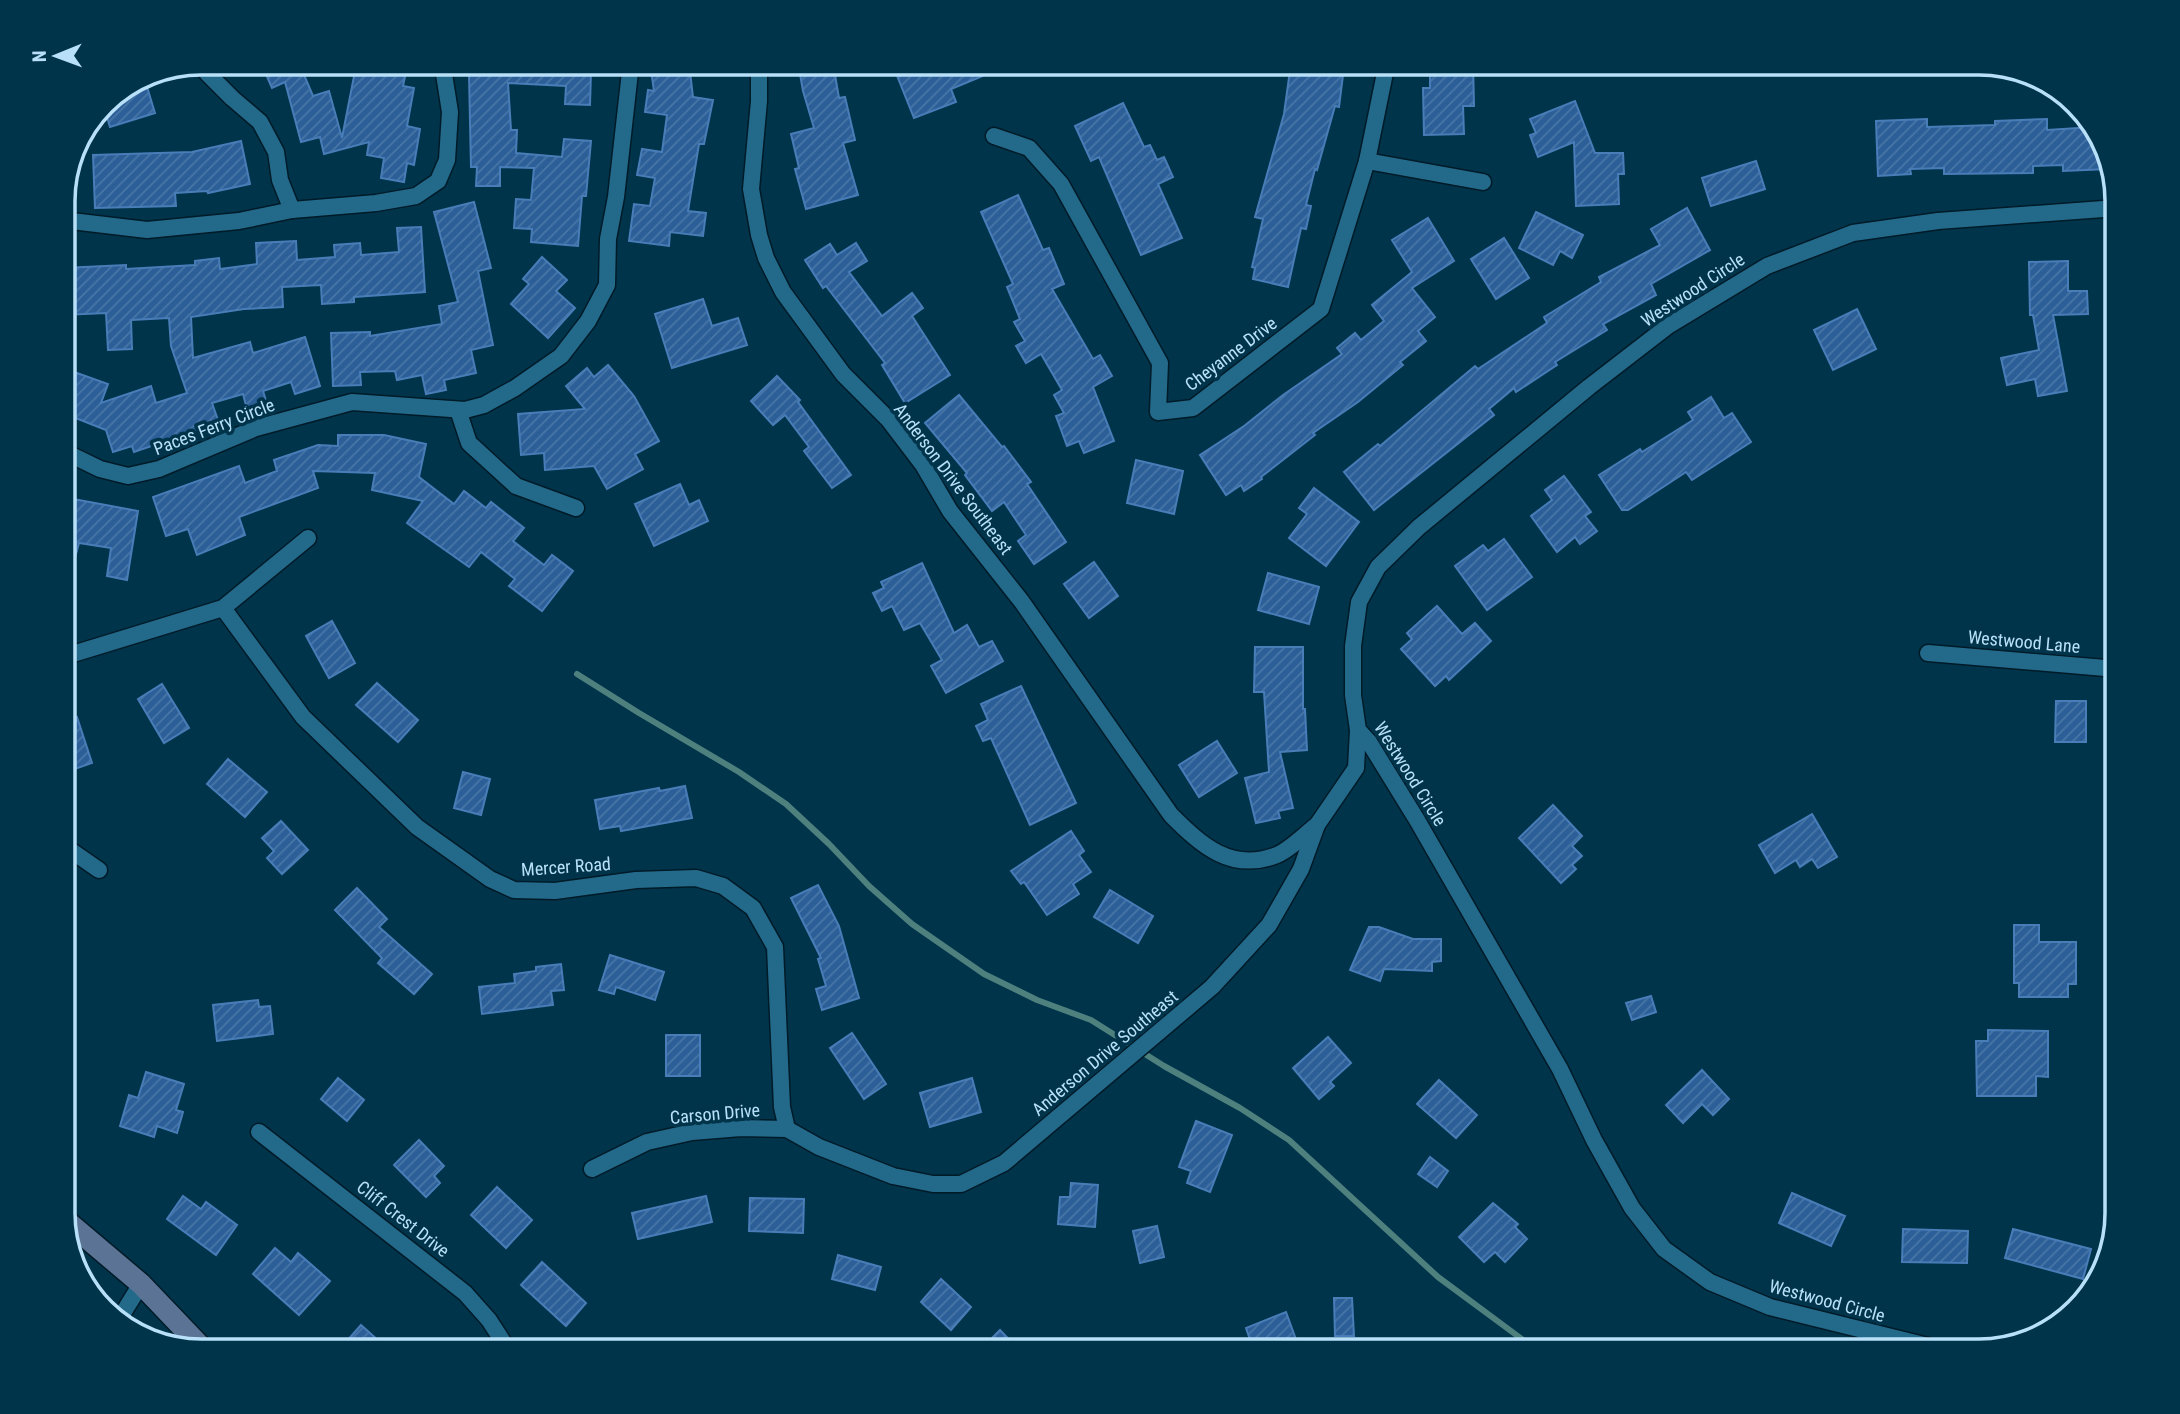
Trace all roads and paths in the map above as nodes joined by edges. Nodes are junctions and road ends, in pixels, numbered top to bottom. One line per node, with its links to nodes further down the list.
1 (1384, 75): 7 (street, Cheyanne Drive)
2 (210, 76): 10 (street)
3 (444, 76): 10 (street)
4 (630, 76): 12 (street, Paces Ferry Circle)
5 (759, 76): 21 (street, Anderson Drive Southeast)
6 (994, 136): 7 (street, Cheyanne Drive)
7 (1367, 161): 8 (street)
8 (1483, 183)
9 (2105, 209): 20 (street, Westwood Circle)
10 (292, 210): 11 (street)
11 (76, 222)
12 (458, 410): 13 (street, Paces Ferry Circle); 14 (street)
13 (76, 457)
14 (576, 508)
15 (309, 538): 16 (street)
16 (222, 608): 17 (street); 24 (street, Mercer Road)
17 (76, 653)
18 (1928, 653): 19 (street, Westwood Lane)
19 (2105, 668)
20 (1358, 730): 21 (street, Anderson Drive Southeast); 33 (street, Westwood Circle)
21 (1317, 825): 26 (street, Anderson Drive Southeast)
22 (76, 854): 23 (street)
23 (99, 870)
24 (787, 1129): 26 (street, Carson Drive); 27 (street, Carson Drive)
25 (259, 1132): 32 (street, Cliff Crest Drive)
26 (842, 1156)
27 (592, 1169)
28 (77, 1230): 29 (street)
29 (141, 1284): 30 (street); 31 (street)
30 (124, 1312)
31 (193, 1338)
32 (501, 1339)
33 (1900, 1339)

